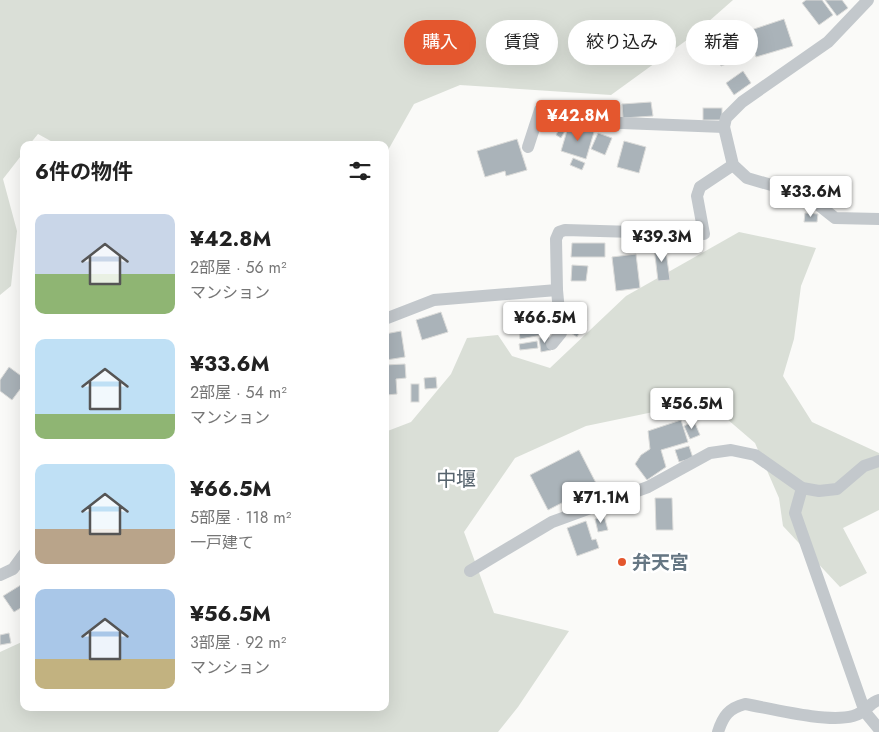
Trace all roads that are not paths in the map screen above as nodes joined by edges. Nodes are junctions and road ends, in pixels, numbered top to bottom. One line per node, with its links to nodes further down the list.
1 (868, 0): 2 (street)
2 (724, 127): 3 (street); 4 (street)
3 (528, 147)
4 (733, 166): 5 (street); 6 (street)
5 (879, 219)
6 (557, 290): 7 (street); 8 (street)
7 (389, 317)
8 (552, 344)
9 (879, 461): 10 (street)
10 (802, 488): 12 (street); 15 (street)
11 (20, 559): 13 (street)
12 (470, 571)
13 (0, 575)
14 (879, 700): 15 (street)
15 (864, 712): 16 (street); 17 (street)
16 (879, 729)
17 (718, 732)

